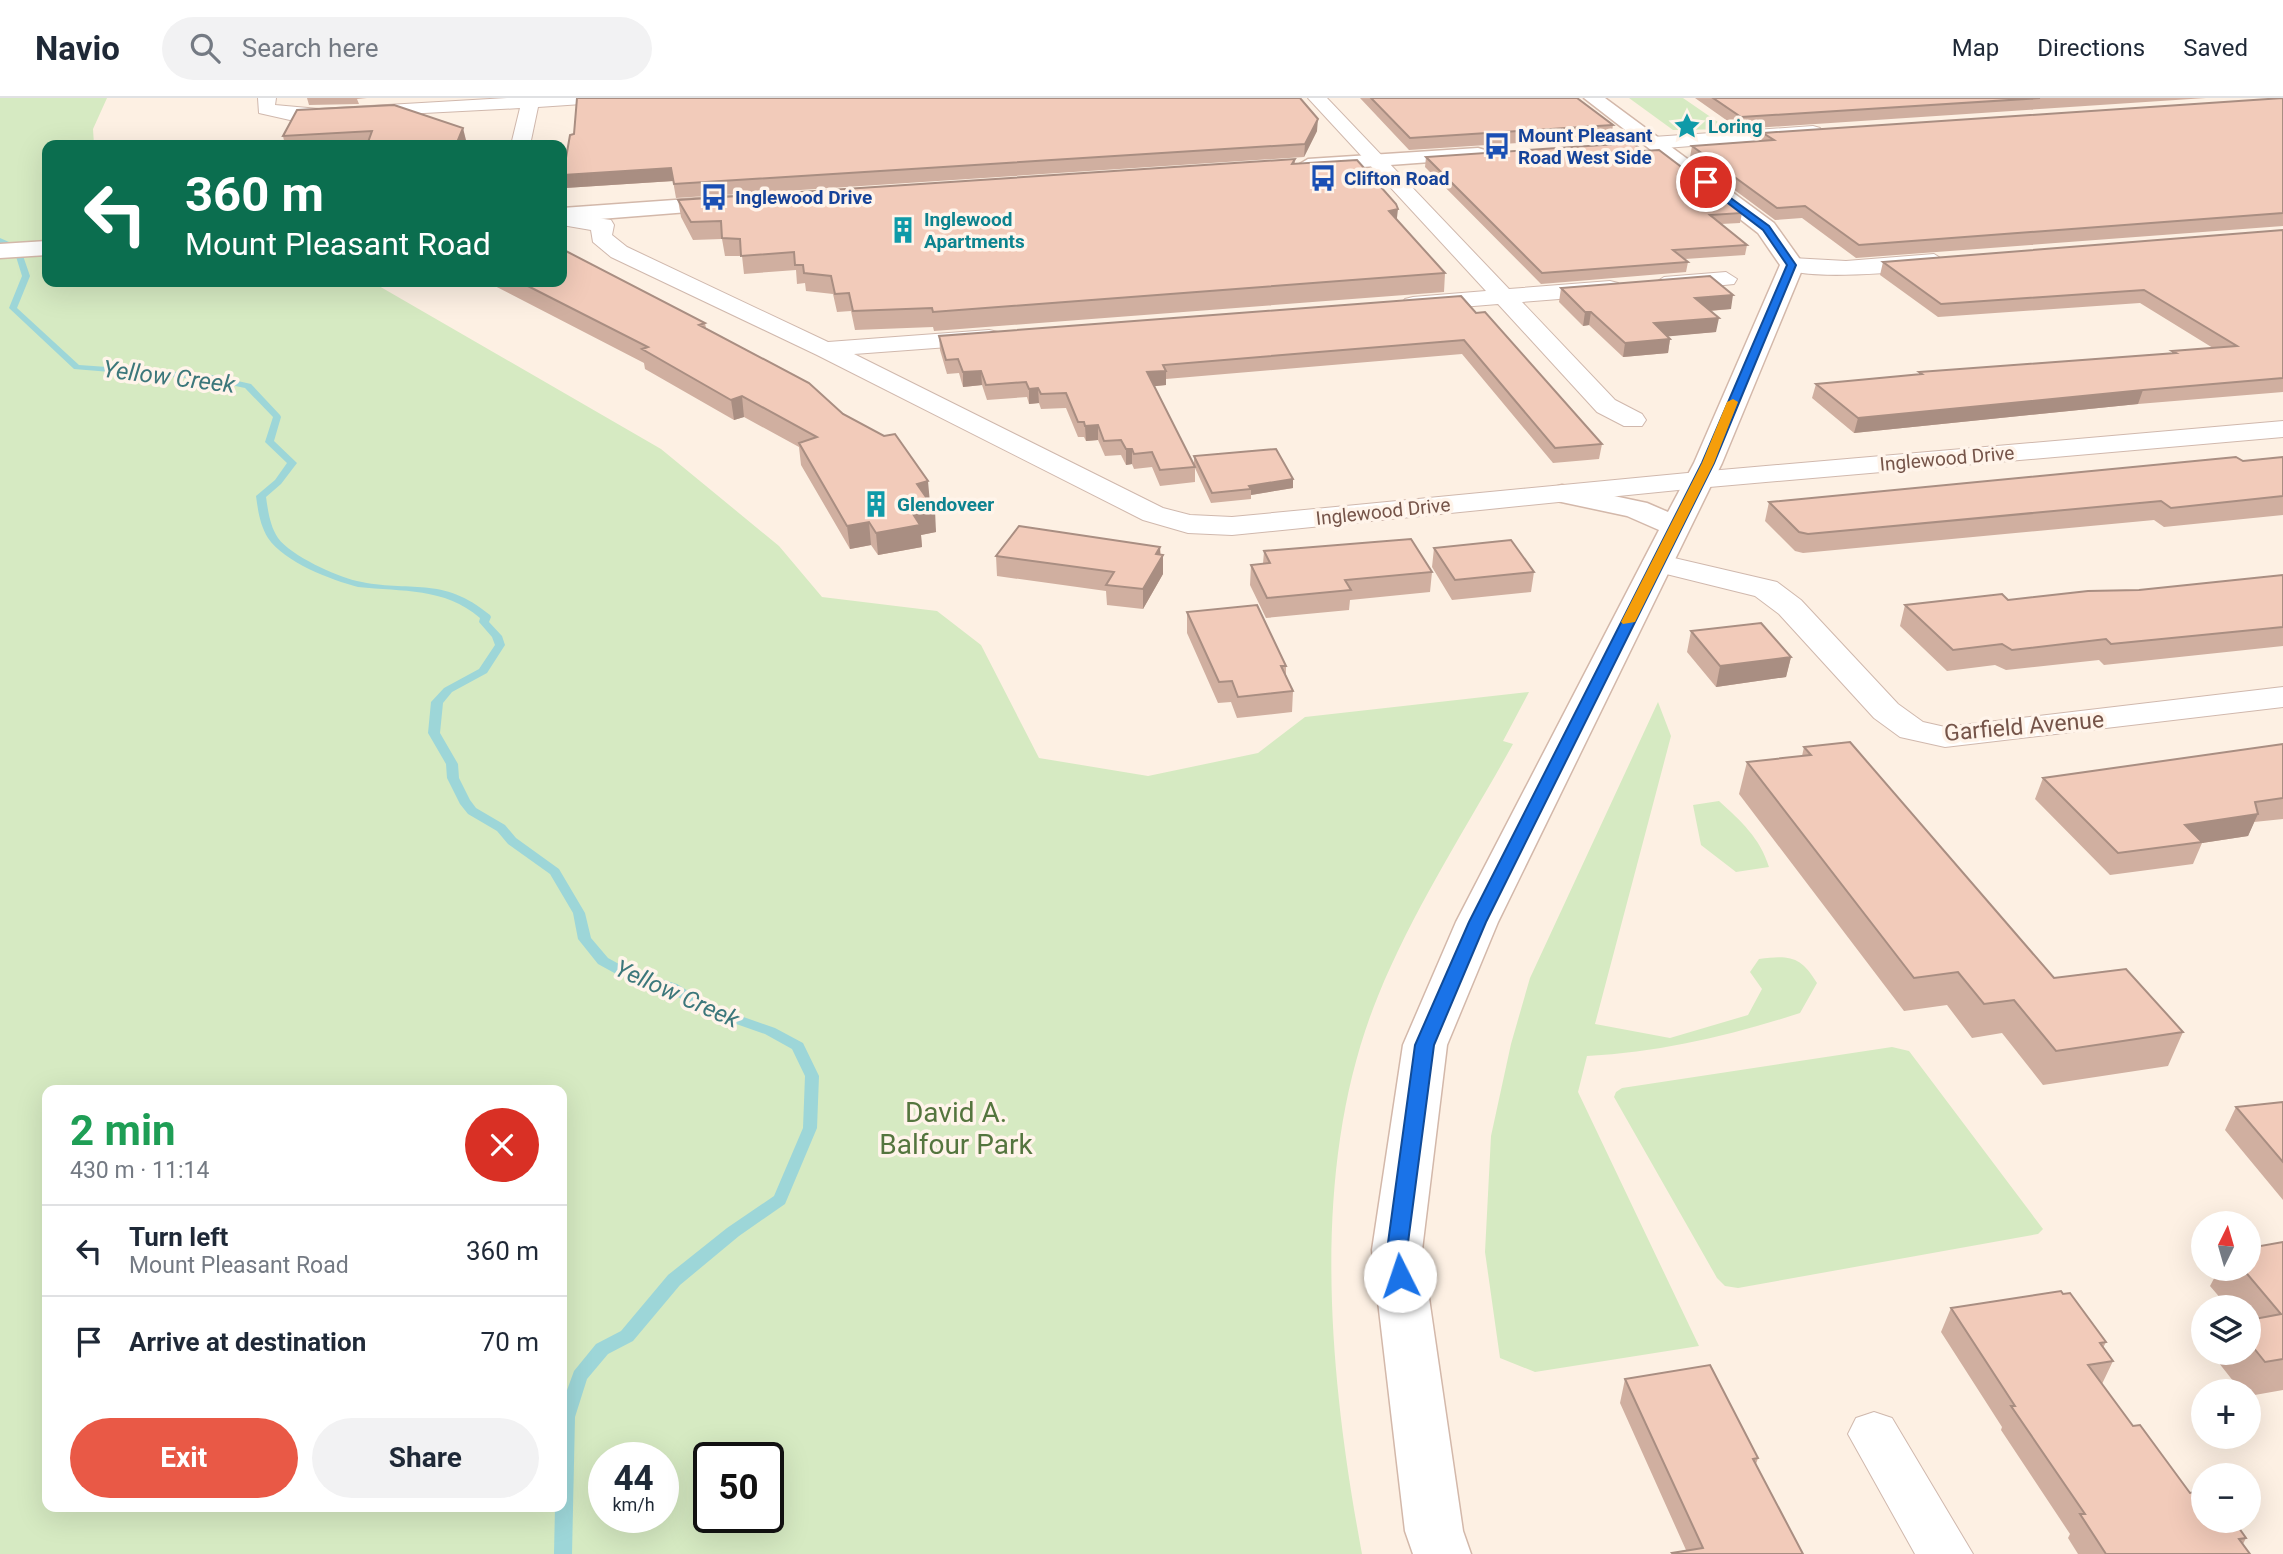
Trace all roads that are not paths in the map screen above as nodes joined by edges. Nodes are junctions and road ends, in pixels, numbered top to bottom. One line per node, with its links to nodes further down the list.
1 (267, 98): 5 (street)
2 (597, 98): 5 (street)
3 (1317, 98): 11 (street)
4 (1594, 98): 8 (main road)
5 (531, 100): 7 (street)
6 (1825, 131): 8 (street)
7 (522, 140)
8 (1653, 143): 9 (main road); 19 (main road)
9 (1620, 145)
10 (1495, 153): 11 (main road)
11 (1375, 160): 12 (main road); 21 (street)
12 (1285, 166)
13 (754, 202): 14 (main road)
14 (567, 217)
15 (567, 218): 24 (street, Inglewood Drive)
16 (42, 248): 17 (main road)
17 (0, 251)
18 (1955, 260): 19 (street)
19 (1791, 265): 27 (main road)
20 (1726, 279): 21 (street)
21 (1502, 297): 22 (street); 25 (street)
22 (1393, 305)
23 (1019, 334): 24 (street)
24 (826, 349): 28 (street, Inglewood Drive)
25 (1633, 420)
26 (2277, 435): 27 (street, Inglewood Drive)
27 (1698, 480): 28 (street, Inglewood Drive); 29 (main road)
28 (1562, 494): 29 (main road)
29 (1666, 544): 30 (street, Garfield Avenue); 32 (main road)
30 (2283, 697)
31 (1874, 1434): 33 (street)
32 (1442, 1554)
33 (1945, 1554)

